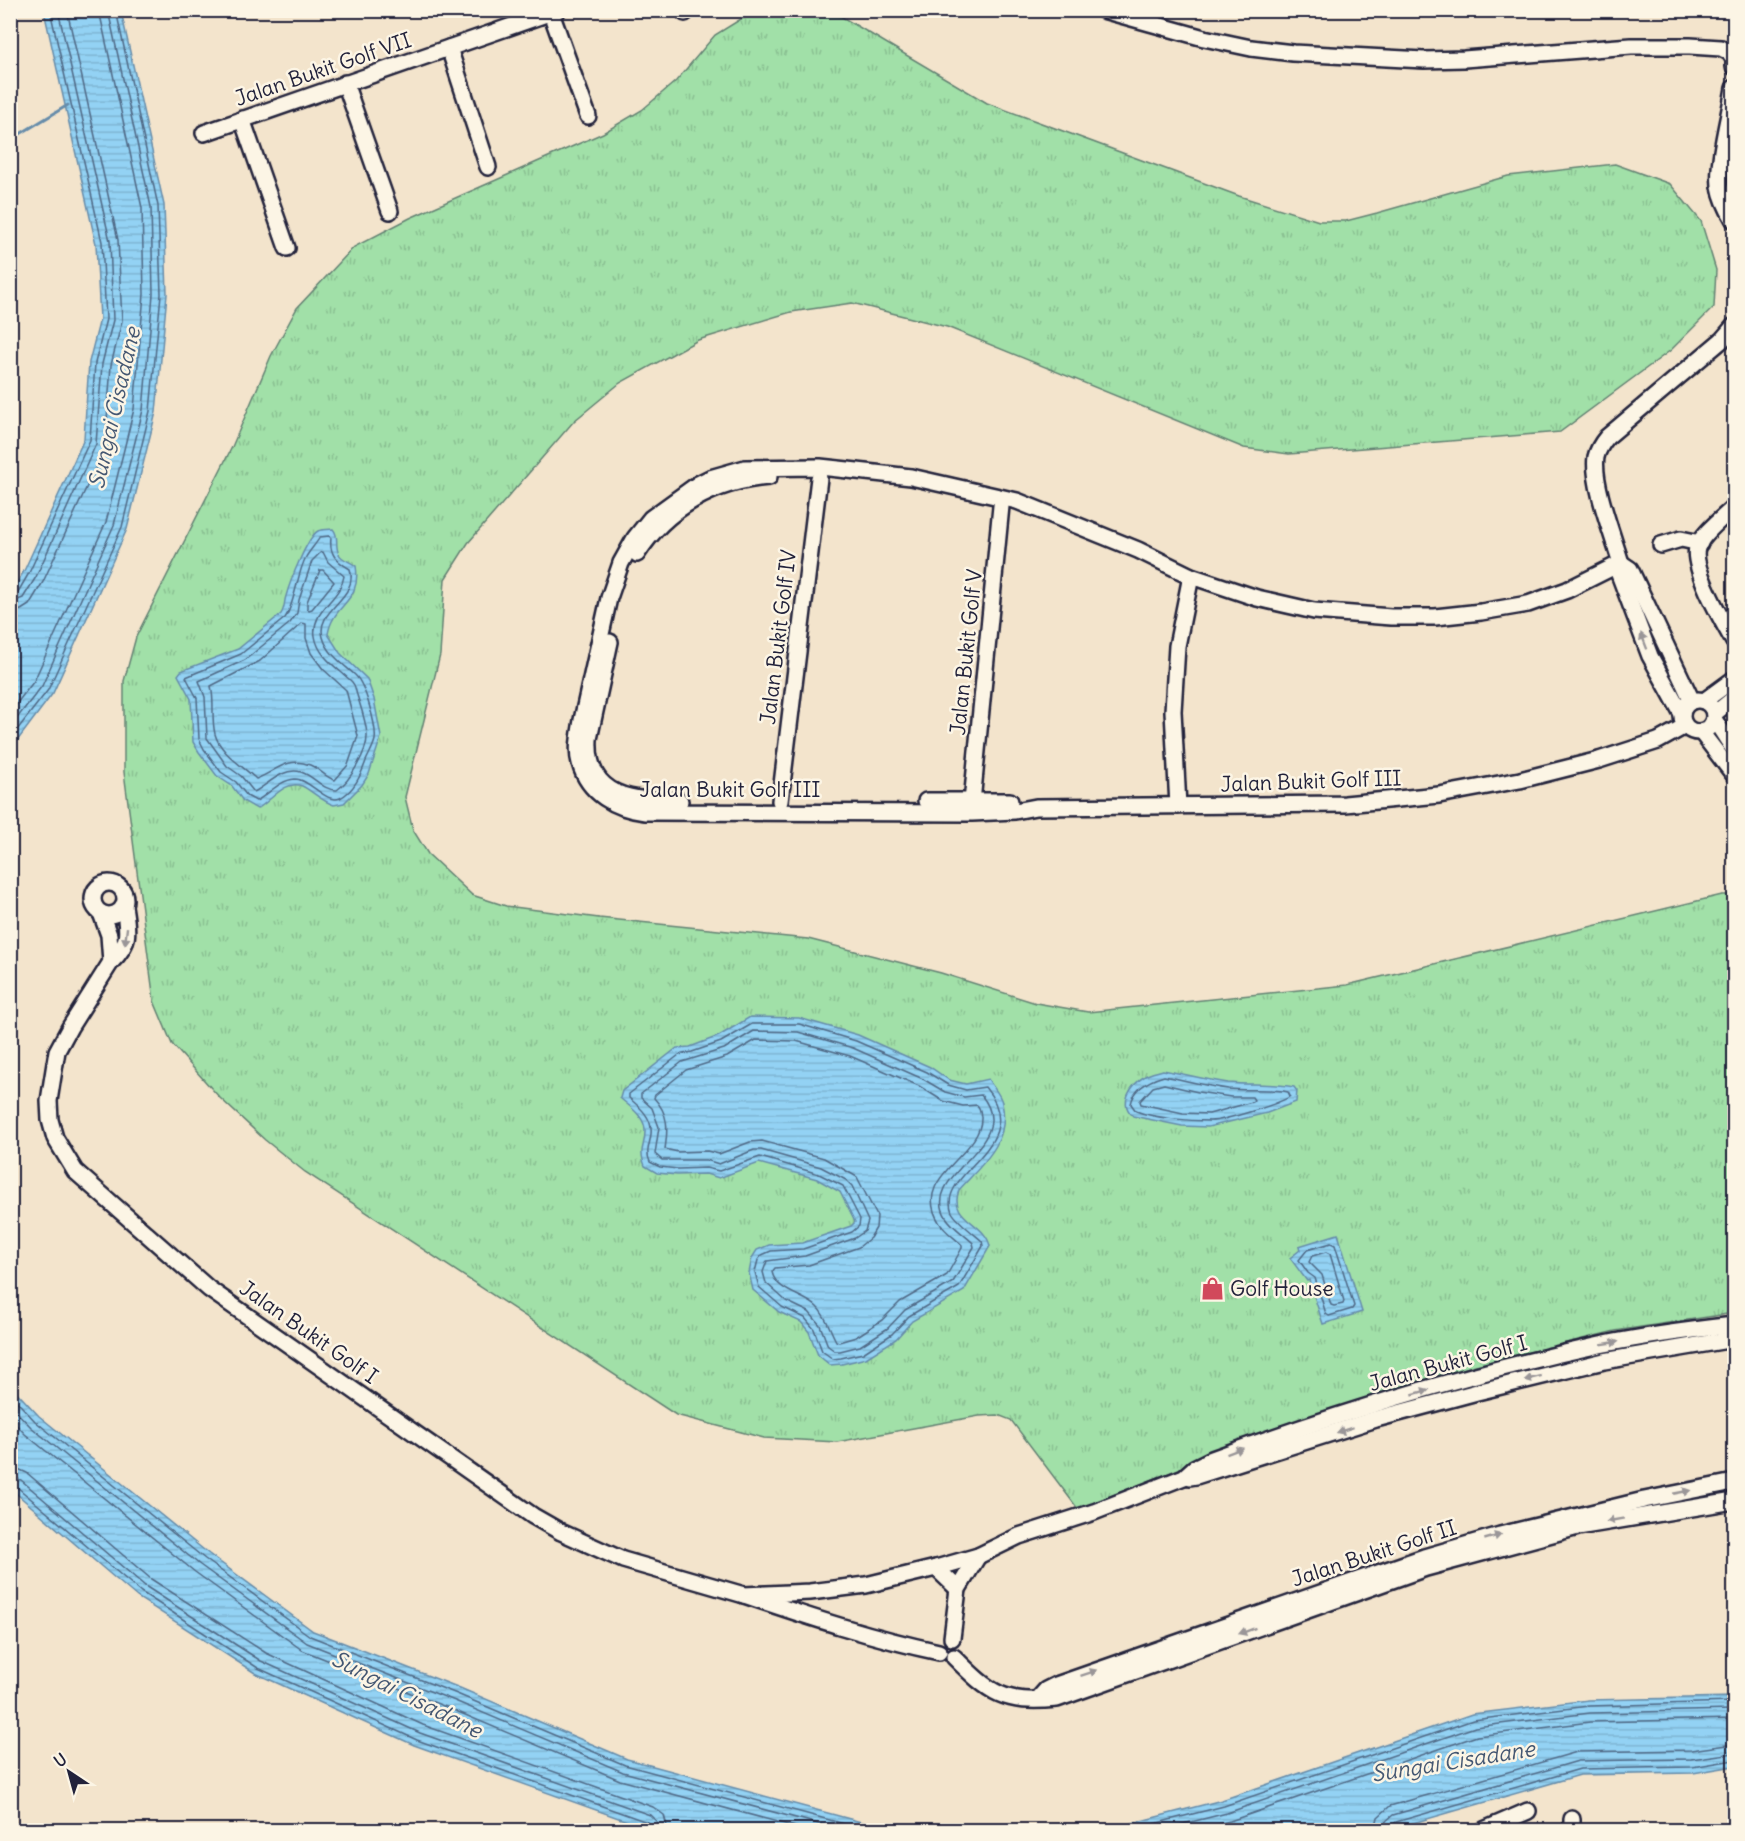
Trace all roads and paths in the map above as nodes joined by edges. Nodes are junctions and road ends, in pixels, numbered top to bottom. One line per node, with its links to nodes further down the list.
1 (1103, 10): 4 (street)
2 (555, 12): 3 (street, Jalan Bukit Golf VII); 7 (street)
3 (449, 48): 5 (street, Jalan Bukit Golf VII); 10 (street)
4 (1734, 67)
5 (345, 83): 8 (street, Jalan Bukit Golf VII); 11 (street)
6 (1734, 88): 12 (street)
7 (588, 116)
8 (242, 119): 9 (street, Jalan Bukit Golf VII); 13 (street)
9 (204, 133)
10 (488, 167)
11 (390, 211)
12 (1734, 220)
13 (287, 248)
14 (1734, 326): 21 (street)
15 (819, 478): 16 (street, Jalan Bukit Golf III); 31 (street, Jalan Bukit Golf IV); 31 (street, Jalan Bukit Golf III)
16 (1001, 506): 18 (street, Jalan Bukit Golf III); 32 (street, Jalan Bukit Golf V)
17 (1734, 507): 19 (street)
18 (1047, 513): 22 (street, Jalan Bukit Golf III); 34 (street, Jalan Bukit Golf III)
19 (1700, 543): 20 (street); 23 (street)
20 (1661, 545)
21 (1621, 563): 22 (street, Jalan Bukit Golf III); 26 (street); 27 (street, one-way to 21)
22 (1191, 576): 33 (street)
23 (1734, 642)
24 (1734, 679): 26 (street)
25 (1734, 698): 26 (street)
26 (1706, 709): 27 (street); 28 (street); 29 (street)
27 (1683, 720): 28 (street); 33 (street, Jalan Bukit Golf III)
28 (1701, 732): 30 (street)
29 (1734, 750)
30 (1734, 775)
31 (780, 801): 32 (street, Jalan Bukit Golf III)
32 (972, 802): 34 (street, Jalan Bukit Golf III)
33 (1178, 806): 34 (street, Jalan Bukit Golf III)
34 (1036, 807)
35 (124, 906): 36 (street); 36 (street, Jalan Bukit Golf I); 37 (street, Jalan Bukit Golf I, one-way to 37)
36 (101, 913): 37 (street, Jalan Bukit Golf I)
37 (111, 962): 47 (street, Jalan Bukit Golf I)
38 (1734, 1325): 40 (street, Jalan Bukit Golf I, one-way to 38)
39 (1734, 1340): 40 (street, Jalan Bukit Golf I, one-way to 40)
40 (1184, 1477): 43 (street, Jalan Bukit Golf I)
41 (1734, 1482): 50 (street, Jalan Bukit Golf II, one-way to 41)
42 (1734, 1501): 50 (street, Jalan Bukit Golf II, one-way to 50)
43 (978, 1556): 44 (street, Jalan Bukit Golf I); 45 (street)
44 (936, 1568): 45 (street); 46 (street, Jalan Bukit Golf I)
45 (958, 1589): 49 (street)
46 (810, 1592): 47 (street, Jalan Bukit Golf I); 48 (street)
47 (744, 1595): 48 (street, Jalan Bukit Golf I)
48 (812, 1618): 49 (street, Jalan Bukit Golf I)
49 (947, 1655): 50 (street, Jalan Bukit Golf II)
50 (1038, 1699)
51 (1527, 1811): 52 (street)
52 (1484, 1830)

